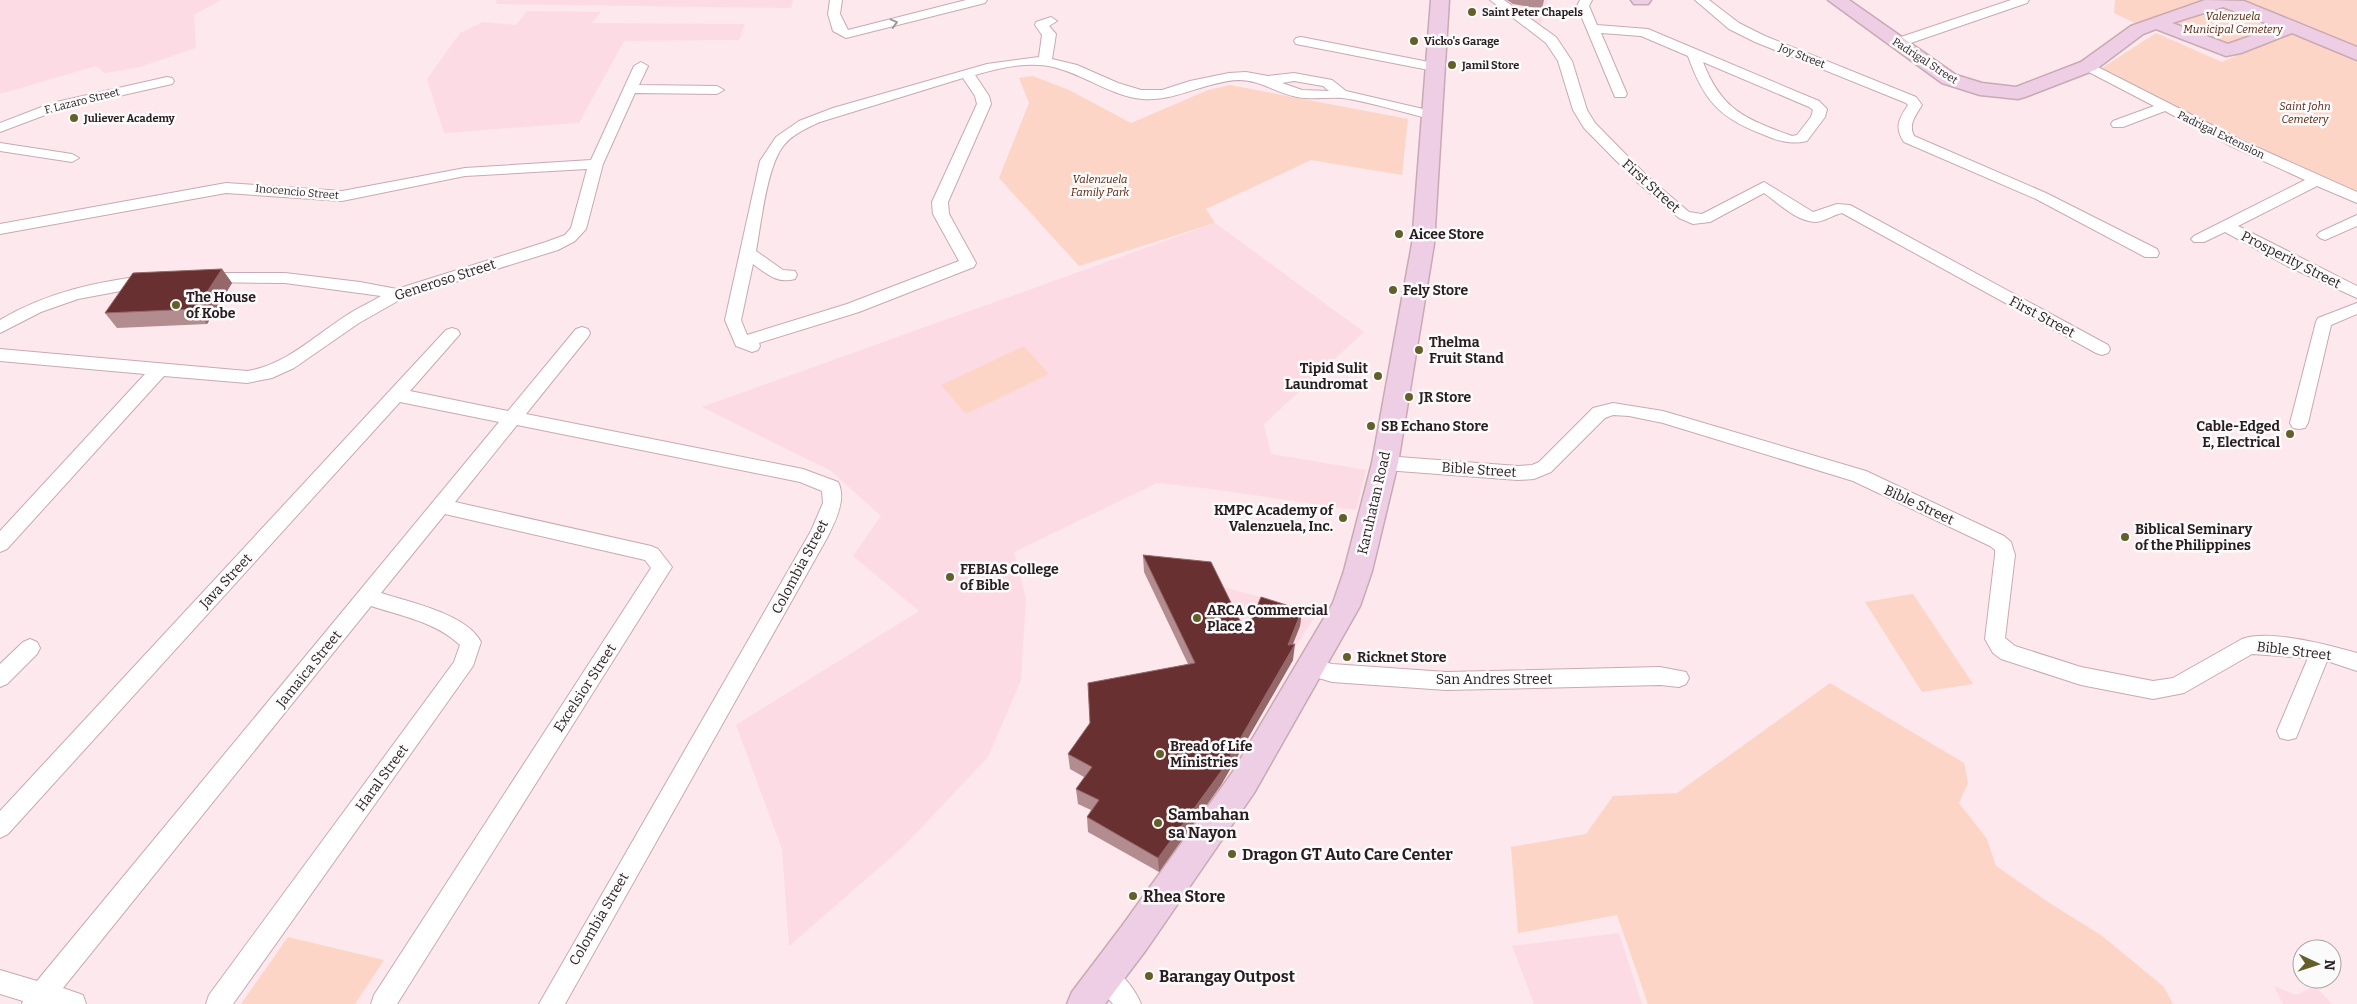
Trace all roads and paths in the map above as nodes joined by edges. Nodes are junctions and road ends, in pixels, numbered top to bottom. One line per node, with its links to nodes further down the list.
1 (853, 0): 9 (street)
2 (981, 0): 14 (street, one-way to 2)
3 (1440, 0): 22 (main road, Karuhatan Road)
4 (1496, 0): 53 (street, First Street)
5 (1586, 0): 13 (street)
6 (1701, 0): 43 (street, Joy Street)
7 (1837, 0): 16 (main road, Padrigal Street)
8 (2022, 0): 16 (street)
9 (835, 2): 14 (street)
10 (1051, 21): 19 (street)
11 (2157, 24): 12 (main road, Padrigal Street); 12 (main road); 21 (main road, Padrigal Street)
12 (2292, 27): 17 (main road, Padrigal Street)
13 (1592, 28): 18 (street); 27 (street)
14 (846, 34)
15 (1301, 41): 22 (street)
16 (1897, 43): 21 (main road, Padrigal Street)
17 (2357, 54)
18 (1694, 55): 18 (street)
19 (1045, 62): 23 (street); 29 (street)
20 (641, 66): 25 (street)
21 (2088, 66): 28 (street, Padrigal Extension)
22 (1434, 68): 29 (main road, Karuhatan Road)
23 (967, 74): 42 (street); 42 (street)
24 (167, 82): 31 (street, F. Lazaro Street)
25 (630, 89): 26 (street); 34 (street, Generoso Street)
26 (717, 90)
27 (1620, 94)
28 (2164, 107): 30 (street); 35 (street, Padrigal Extension)
29 (1431, 115): 59 (main road, Karuhatan Road)
30 (2118, 124)
31 (0, 128)
32 (0, 147): 33 (street)
33 (72, 158)
34 (596, 164): 39 (street, Inocencio Street); 48 (street, Generoso Street)
35 (2317, 180): 36 (street, Padrigal Extension); 38 (street)
36 (2357, 198)
37 (2357, 220): 40 (street)
38 (2226, 226): 41 (street); 47 (street, Prosperity Street)
39 (0, 229)
40 (2325, 235)
41 (2199, 239)
42 (747, 252): 44 (street)
43 (2151, 253)
44 (789, 275)
45 (183, 278): 48 (street)
46 (166, 279): 50 (street)
47 (2357, 293)
48 (398, 294): 55 (street, Generoso Street)
49 (2357, 308): 58 (street)
50 (0, 327)
51 (582, 333): 57 (street, Jamaica Street)
52 (452, 334): 56 (street, Java Street)
53 (2102, 349)
54 (0, 355): 55 (street, Generoso Street)
55 (160, 369): 61 (street)
56 (397, 395): 57 (street, Colombia Street); 70 (street, Java Street)
57 (512, 418): 60 (street, Jamaica Street); 77 (street, Colombia Street)
58 (2299, 423)
59 (1385, 463): 64 (street, Bible Street); 66 (main road, Karuhatan Road)
60 (441, 506): 62 (street, Jamaica Street); 76 (street, Excelsior Street)
61 (0, 544)
62 (367, 598): 73 (street, Jamaica Street); 75 (street, Haral Street)
63 (30, 648): 67 (street)
64 (2321, 651): 65 (street, Bible Street); 69 (street)
65 (2357, 662)
66 (1309, 667): 68 (street, San Andres Street); 71 (main road, Karuhatan Road)
67 (0, 678)
68 (1679, 678)
69 (2288, 731)
70 (0, 827)
71 (1106, 977): 78 (main road, Karuhatan Road); 79 (street)
72 (0, 982): 73 (street)
73 (38, 999): 74 (street)
74 (74, 1004)
75 (218, 1004)
76 (383, 1004)
77 (551, 1004)
78 (1084, 1004)
79 (1129, 1004)

